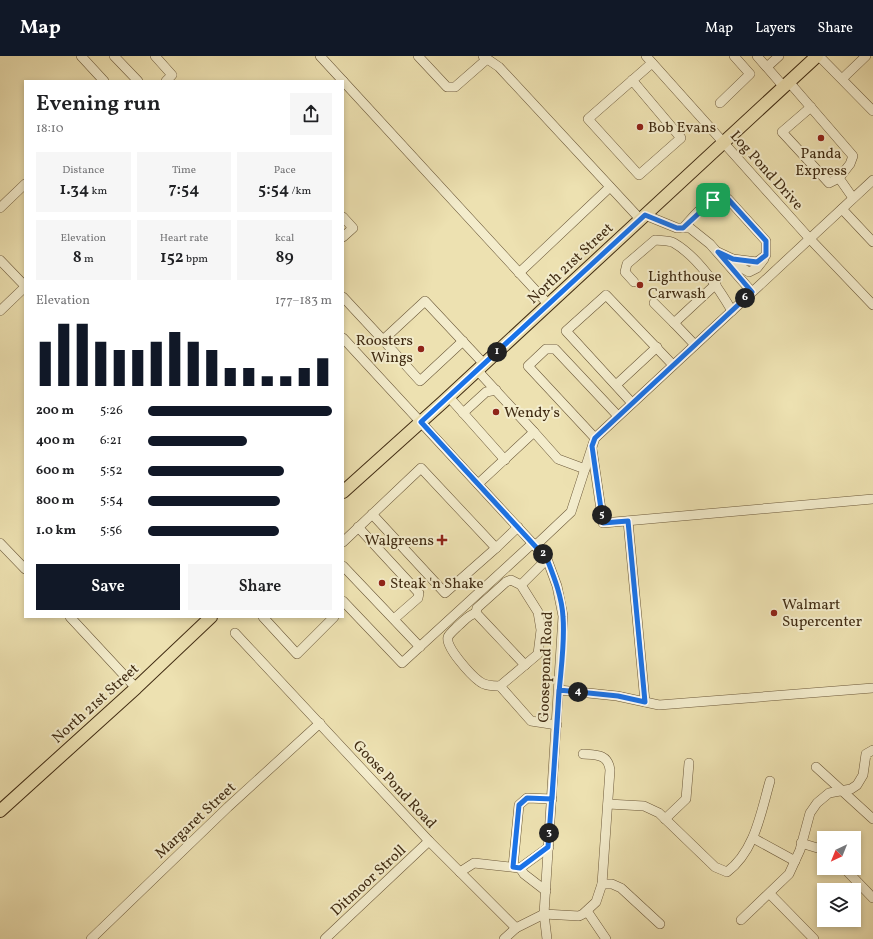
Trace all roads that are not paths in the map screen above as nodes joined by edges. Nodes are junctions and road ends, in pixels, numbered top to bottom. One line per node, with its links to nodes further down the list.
1 (81, 56): 15 (street)
2 (114, 56): 16 (street)
3 (155, 56): 17 (street)
4 (320, 56): 18 (street)
5 (418, 56): 11 (street)
6 (734, 56): 22 (street)
7 (756, 56): 13 (street)
8 (779, 56): 13 (street)
9 (818, 56): 14 (street); 21 (main road, North 21st Street)
10 (866, 56): 14 (street)
11 (485, 57): 29 (street)
12 (649, 60): 19 (street); 25 (street, Log Pond Drive)
13 (767, 67): 21 (street)
14 (842, 79): 24 (street)
15 (103, 80)
16 (137, 80)
17 (167, 80)
18 (340, 80)
19 (632, 80): 19 (street)
20 (344, 84): 42 (street)
21 (787, 84): 23 (street); 25 (main road, North 21st Street)
22 (720, 103)
23 (811, 107): 26 (street); 26 (street)
24 (873, 111)
25 (723, 142): 34 (main road, North 21st Street); 37 (street, Log Pond Drive)
26 (839, 178): 30 (street)
27 (873, 180): 30 (street)
28 (24, 185): 31 (street)
29 (610, 187): 34 (street); 42 (street)
30 (854, 198): 32 (street)
31 (0, 208)
32 (842, 209): 37 (street); 39 (street)
33 (344, 217): 36 (street)
34 (642, 217): 35 (street); 50 (main road, North 21st Street)
35 (680, 228): 38 (street); 40 (street); 40 (street)
36 (344, 236)
37 (810, 239): 47 (street); 51 (street, Log Pond Drive)
38 (673, 242): 43 (street); 44 (street)
39 (873, 242)
40 (718, 252): 47 (street)
41 (0, 260): 45 (street)
42 (519, 273): 50 (street)
43 (634, 282)
44 (716, 284): 53 (street); 54 (street)
45 (24, 286)
46 (24, 288): 52 (street)
47 (752, 292): 53 (street)
48 (344, 298): 56 (street)
49 (654, 303): 54 (street)
50 (548, 304): 61 (main road, North 21st Street)
51 (873, 305)
52 (0, 311)
53 (732, 311): 58 (street)
54 (674, 323): 58 (street)
55 (344, 339): 68 (street, Goosepond Road)
56 (382, 340): 57 (street); 57 (street)
57 (463, 341): 61 (street)
58 (695, 345): 60 (street)
59 (656, 347): 60 (street); 62 (street); 62 (street)
60 (673, 365): 65 (street)
61 (480, 367): 63 (street); 64 (main road, North 21st Street)
62 (616, 385): 65 (street)
63 (496, 390): 66 (street); 69 (street)
64 (449, 397): 66 (street); 68 (main road, North 21st Street)
65 (632, 403): 67 (street)
66 (463, 413): 71 (street)
67 (618, 416): 70 (street); 70 (street)
68 (421, 422): 73 (street, Goosepond Road); 74 (main road, North 21st Street)
69 (534, 432): 71 (street); 72 (street)
70 (593, 442): 72 (street); 77 (street)
71 (505, 460): 73 (street)
72 (585, 469): 82 (street)
73 (478, 484): 79 (street, Goosepond Road)
74 (344, 491)
75 (873, 499): 77 (street)
76 (372, 514): 78 (street); 83 (street); 83 (street)
77 (628, 521): 102 (street)
78 (358, 527): 80 (street); 94 (street)
79 (518, 527): 82 (street, Goosepond Road); 83 (street)
80 (344, 541)
81 (0, 543): 86 (street)
82 (534, 545): 84 (street, Goosepond Road); 96 (street)
83 (496, 548)
84 (547, 559): 87 (street); 101 (street, Goosepond Road)
85 (344, 567): 94 (street)
86 (24, 568)
87 (521, 585): 89 (street); 97 (street)
88 (344, 605): 96 (street)
89 (476, 613): 97 (street); 98 (street)
90 (71, 618): 99 (street)
91 (208, 618): 99 (main road, North 21st Street)
92 (264, 618): 93 (street)
93 (333, 618)
94 (394, 619): 96 (street)
95 (235, 633): 103 (street, Goose Pond Road)
96 (420, 647)
97 (525, 665): 98 (street)
98 (500, 686): 104 (street)
99 (136, 688): 113 (main road, North 21st Street)
100 (873, 688): 102 (street)
101 (559, 690): 102 (street); 104 (street, Goosepond Road)
102 (645, 702)
103 (320, 723): 117 (street, Goose Pond Road); 134 (street, Margaret Street)
104 (557, 725): 111 (street, Goosepond Road)
105 (873, 750): 110 (street)
106 (583, 754): 112 (street)
107 (689, 763): 114 (street)
108 (816, 767): 110 (street)
109 (770, 781): 116 (street)
110 (841, 790): 115 (street); 118 (street)
111 (552, 799): 119 (street, Goosepond Road); 122 (street)
112 (608, 804): 114 (street); 125 (street)
113 (0, 811)
114 (665, 819): 116 (street)
115 (873, 820)
116 (753, 838): 121 (street)
117 (429, 841): 123 (street, Goose Pond Road); 135 (street, Ditmoor Stroll)
118 (801, 842): 120 (street); 121 (street)
119 (548, 847): 122 (street); 126 (street, Goosepond Road)
120 (817, 848)
121 (795, 861): 127 (street)
122 (516, 868): 123 (street); 126 (street)
123 (460, 872): 133 (street, Goose Pond Road)
124 (851, 875): 128 (street)
125 (602, 884): 129 (street); 132 (street)
126 (546, 891): 130 (street, Goosepond Road)
127 (770, 894): 131 (street); 139 (street)
128 (873, 898)
129 (587, 911): 130 (street); 138 (street)
130 (544, 914): 133 (street); 137 (street, Goosepond Road)
131 (741, 920)
132 (660, 924)
133 (516, 928): 136 (street)
134 (91, 939)
135 (325, 939)
136 (504, 939)
137 (547, 939)
138 (606, 939)
139 (814, 939)

